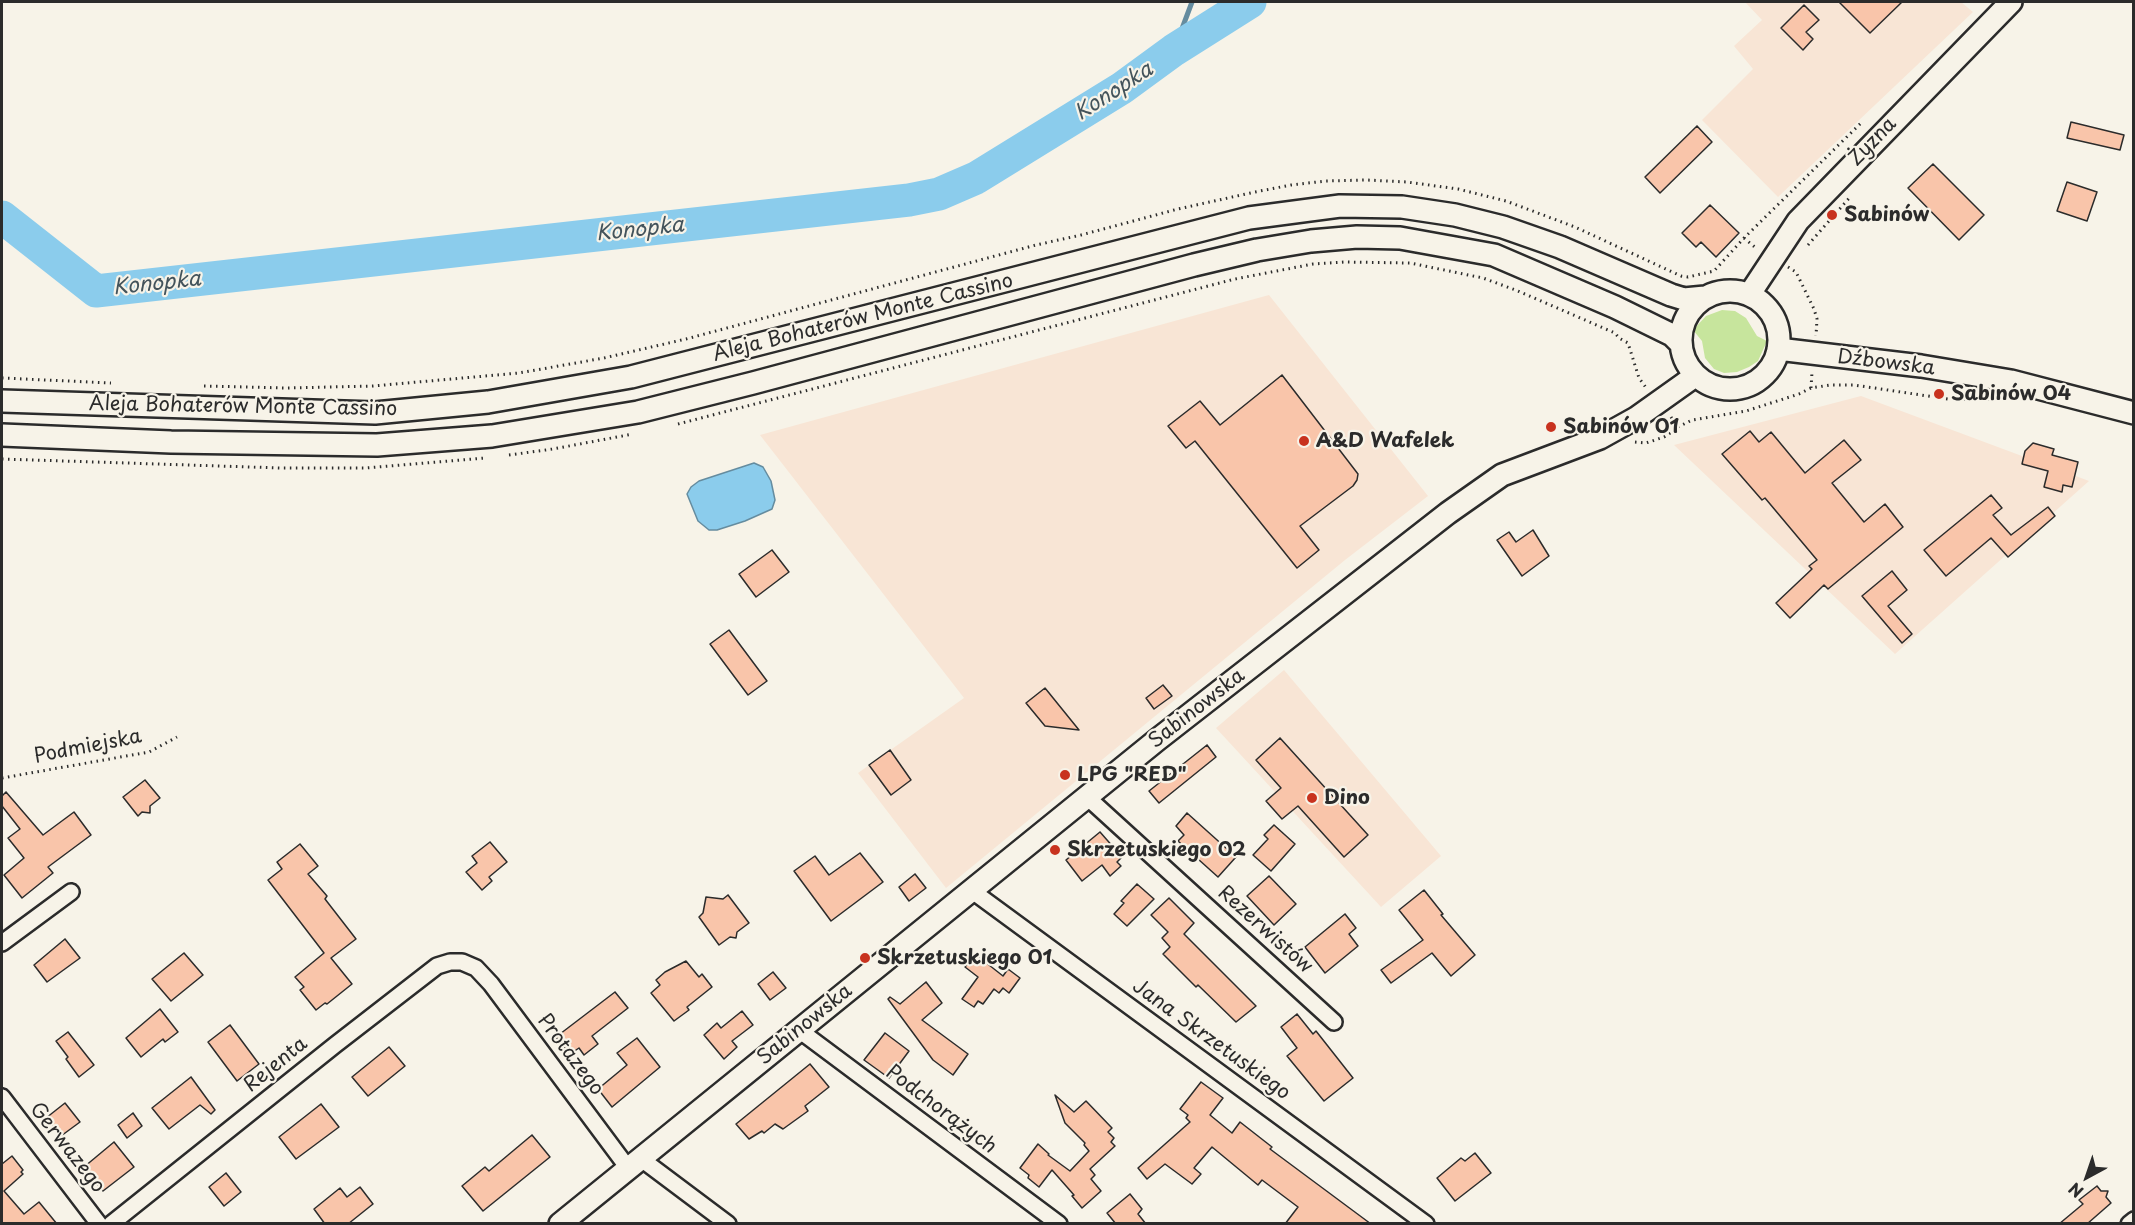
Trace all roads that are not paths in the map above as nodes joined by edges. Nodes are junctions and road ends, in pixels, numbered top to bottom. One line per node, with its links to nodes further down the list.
1 (2011, 2): 2 (main road, Żyzna)
2 (1749, 295): 3 (main road); 5 (main road)
3 (1705, 297): 4 (main road); 7 (main road, Aleja Bohaterów Monte Cassino)
4 (1680, 343): 6 (main road); 9 (main road, Aleja Bohaterów Monte Cassino)
5 (1778, 349): 6 (main road); 8 (main road, Dźbowska)
6 (1695, 376): 10 (main road, Sabinowska)
7 (2, 401)
8 (2133, 413)
9 (2, 435)
10 (1087, 797): 11 (main road, Sabinowska); 15 (street, Rezerwistów)
11 (972, 890): 16 (main road, Sabinowska); 25 (street, Jana Skrzetuskiego)
12 (71, 892): 13 (street)
13 (2, 943)
14 (476, 968): 18 (street, Protazego); 21 (street, Rejenta)
15 (1334, 1022)
16 (799, 1030): 18 (main road, Sabinowska); 24 (street, Podchorążych)
17 (2, 1097): 20 (street, Gerwazego)
18 (634, 1163): 22 (main road, Sabinowska); 23 (street, Protazego)
19 (2133, 1220): 26 (street)
20 (99, 1224)
21 (111, 1224)
22 (560, 1224)
23 (728, 1224)
24 (1059, 1224)
25 (1426, 1224)
26 (2129, 1224)

